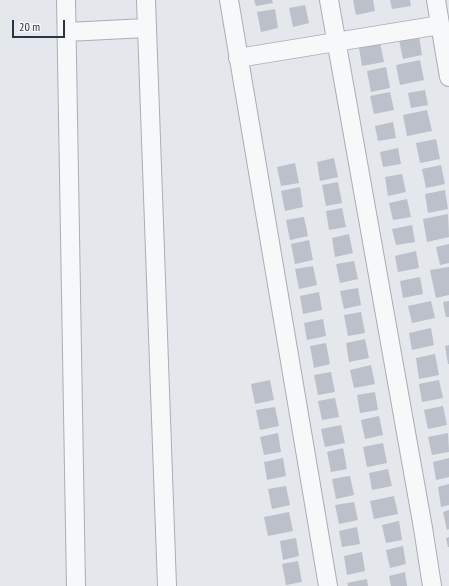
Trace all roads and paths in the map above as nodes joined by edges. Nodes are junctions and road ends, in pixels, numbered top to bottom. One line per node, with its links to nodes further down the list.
1 (66, 0): 8 (street)
2 (146, 0): 7 (street)
3 (229, 0): 10 (street)
4 (329, 0): 9 (street)
5 (436, 0): 6 (street)
6 (440, 25): 9 (street); 11 (street)
7 (146, 28): 8 (street); 13 (street)
8 (67, 32): 12 (street)
9 (336, 43): 10 (street); 15 (street)
10 (238, 58): 14 (street)
11 (449, 77)
12 (76, 586)
13 (167, 586)
14 (328, 586)
15 (432, 586)

